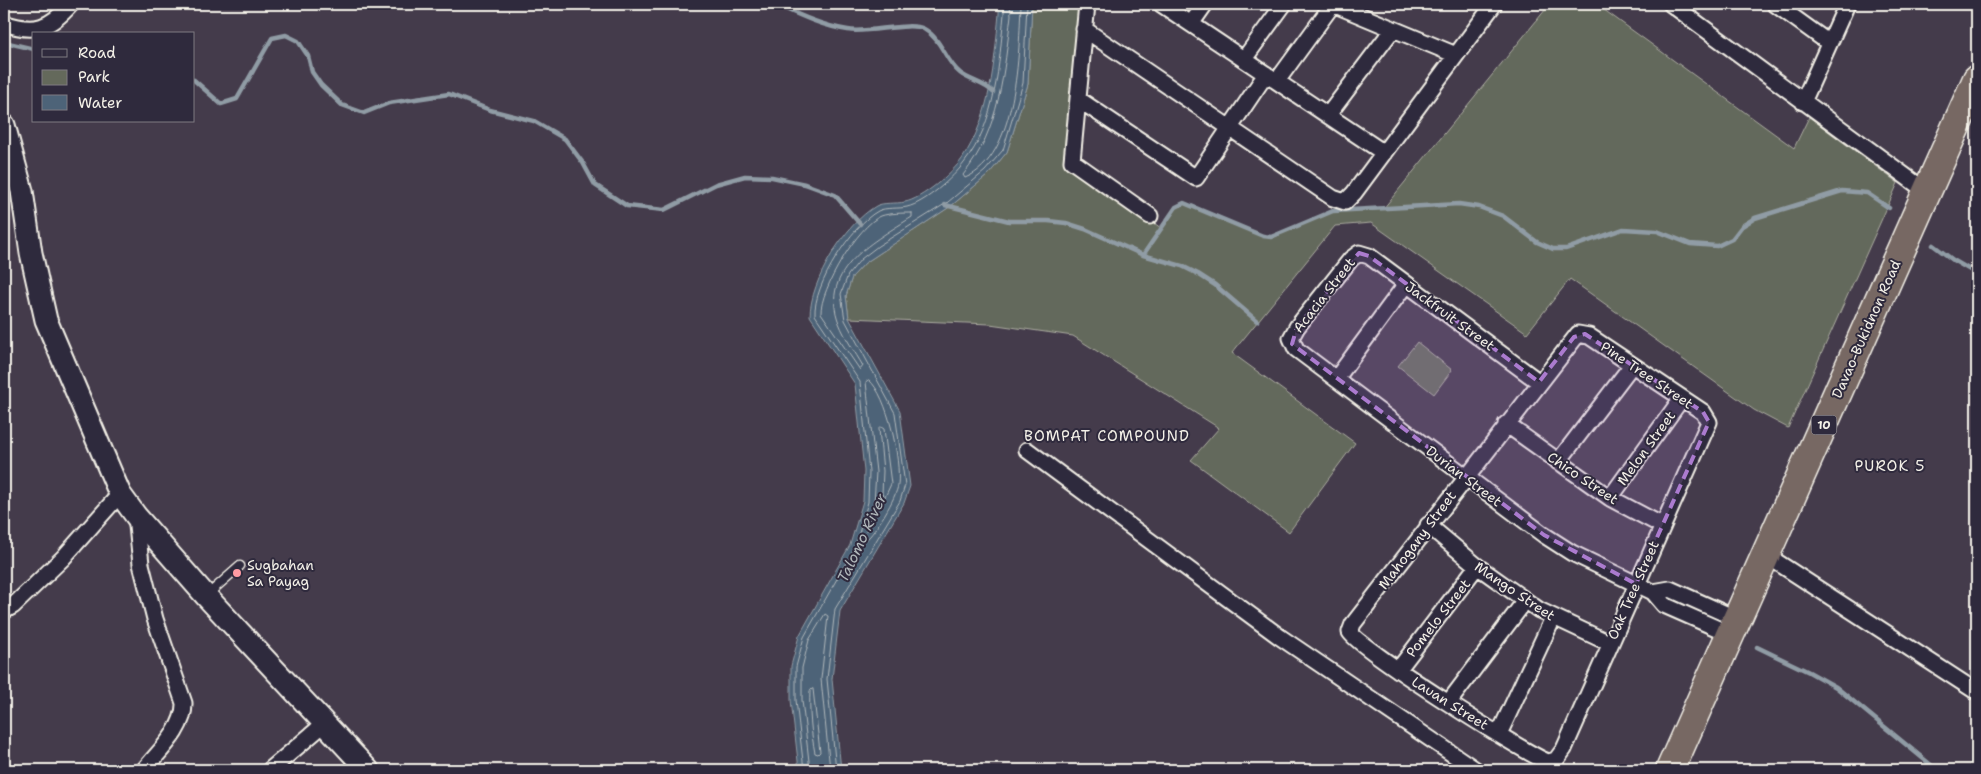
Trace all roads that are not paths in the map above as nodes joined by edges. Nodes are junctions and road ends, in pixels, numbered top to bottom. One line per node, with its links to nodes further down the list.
1 (71, 4): 11 (street)
2 (1087, 4): 13 (street)
3 (1161, 4): 12 (street)
4 (1205, 4): 12 (street)
5 (1284, 4): 17 (street)
6 (1333, 4): 14 (street); 18 (street)
7 (1494, 4): 16 (street)
8 (1671, 4): 21 (street)
9 (1775, 4): 15 (street)
10 (1847, 4): 15 (street)
11 (4, 23)
12 (1191, 24): 17 (street)
13 (1084, 29): 20 (street); 24 (street)
14 (1393, 29): 16 (street); 22 (street)
15 (1829, 44): 21 (street)
16 (1456, 55): 25 (street)
17 (1244, 59): 18 (street)
18 (1272, 78): 22 (street); 24 (street)
19 (1977, 79): 26 (highway, Davao-Bukidnon Road / 10)
20 (1078, 99): 24 (street); 27 (street)
21 (1803, 102): 26 (street)
22 (1328, 115): 25 (street)
23 (4, 124): 41 (street)
24 (1230, 128): 25 (street)
25 (1384, 152)
26 (1927, 192): 46 (highway, Davao-Bukidnon Road / 10)
27 (1150, 216)
28 (1359, 254): 29 (street, Jackfruit Street); 31 (street, Acacia Street)
29 (1406, 284): 33 (street); 34 (street, Jackfruit Street)
30 (1582, 334): 32 (street, Pine Tree Street); 34 (street, Mahogany Street)
31 (1291, 338): 33 (street, Durian Street)
32 (1632, 365): 35 (street, Pine Tree Street); 39 (street)
33 (1336, 379): 40 (street, Durian Street)
34 (1539, 382): 37 (street, Mahogany Street)
35 (1682, 398): 36 (street, Pine Tree Street); 42 (street, Melon Street)
36 (1709, 420): 45 (street, Oak Tree Street)
37 (1506, 424): 39 (street, Chico Street); 40 (street, Mahogany Street)
38 (1027, 450): 66 (street)
39 (1558, 462): 42 (street, Chico Street)
40 (1465, 477): 44 (street, Mahogany Street); 49 (street, Durian Street)
41 (120, 494): 43 (street); 52 (street)
42 (1610, 498): 45 (street, Chico Street)
43 (136, 516): 50 (street); 63 (street)
44 (1428, 525): 48 (street, Mango Street); 55 (street, Mahogany Street)
45 (1663, 526): 49 (street, Oak Tree Street)
46 (1766, 555): 54 (highway, Davao-Bukidnon Road / 10); 58 (street)
47 (240, 566): 50 (lane)
48 (1478, 566): 51 (street, Mango Street); 57 (street, Pomelo Street)
49 (1636, 584): 54 (street, Durian Street); 56 (street, Oak Tree Street)
50 (206, 596): 60 (street)
51 (1525, 601): 53 (street, Mango Street); 59 (street)
52 (4, 611)
53 (1554, 618): 56 (street, Mango Street); 61 (street)
54 (1734, 626): 67 (highway, Davao-Bukidnon Road / 10)
55 (1350, 632): 57 (street, Lauan Street)
56 (1609, 643): 62 (street, Oak Tree Street)
57 (1398, 670): 59 (street, Lauan Street)
58 (1977, 692)
59 (1449, 702): 61 (street, Lauan Street)
60 (324, 724): 64 (street); 65 (street)
61 (1499, 734): 62 (street, Lauan Street)
62 (1556, 760)
63 (144, 770)
64 (270, 770)
65 (368, 770)
66 (1476, 770)
67 (1670, 770)

